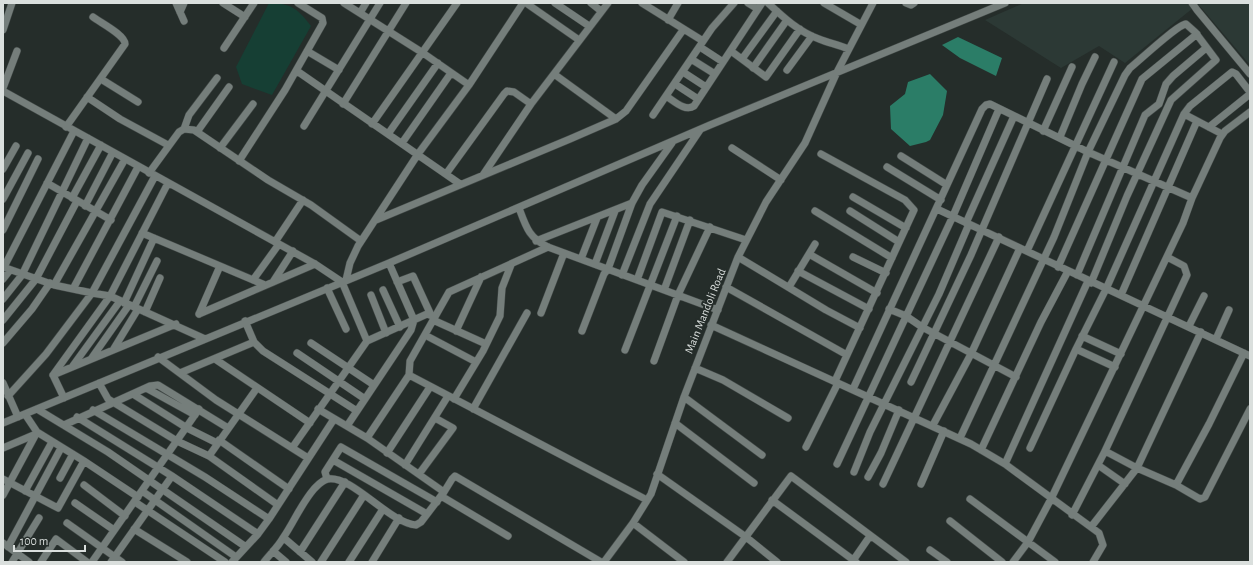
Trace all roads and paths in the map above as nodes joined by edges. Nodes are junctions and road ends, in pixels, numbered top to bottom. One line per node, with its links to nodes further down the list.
1 (12, 3): 41 (street)
2 (176, 3): 30 (street)
3 (184, 3): 30 (street)
4 (223, 3): 33 (street)
5 (254, 3): 33 (street)
6 (298, 3): 53 (street)
7 (366, 3): 31 (street)
8 (380, 3): 34 (street)
9 (406, 3): 43 (street)
10 (456, 3): 54 (street)
11 (556, 3): 39 (street)
12 (591, 3): 28 (street)
13 (608, 3): 28 (street)
14 (678, 3): 35 (street)
15 (734, 3): 47 (street)
16 (748, 3): 27 (street)
17 (768, 3): 29 (street)
18 (824, 3): 38 (street)
19 (873, 3): 38 (street, Main Mandoli Road)
20 (906, 3): 21 (street)
21 (914, 3)
22 (1006, 3): 67 (street)
23 (1192, 3): 71 (street)
24 (347, 4): 31 (street)
25 (522, 4): 46 (street); 76 (street)
26 (645, 4): 35 (street)
27 (760, 6): 51 (street)
28 (601, 11): 39 (street)
29 (777, 11): 36 (street); 57 (street)
30 (180, 12): 37 (street)
31 (360, 12): 34 (street)
32 (93, 17): 73 (street)
33 (245, 17): 48 (street)
34 (370, 20): 43 (street); 63 (street)
35 (668, 20): 42 (street)
36 (787, 20): 40 (street); 62 (street)
37 (184, 21)
38 (860, 24): 50 (street, Main Mandoli Road)
39 (589, 26): 46 (street)
40 (800, 29): 45 (street); 62 (street)
41 (3, 30)
42 (684, 30): 47 (street); 95 (street)
43 (389, 31): 54 (street); 88 (street)
44 (1196, 34): 49 (street); 120 (street); 127 (street)
45 (812, 36): 50 (street); 64 (street)
46 (579, 40): 69 (street)
47 (701, 44): 56 (street); 58 (street)
48 (224, 48)
49 (1206, 48): 132 (street); 133 (street)
50 (848, 49): 67 (street, Main Mandoli Road)
51 (731, 50): 57 (street); 58 (street)
52 (17, 51): 79 (street)
53 (307, 51): 63 (street); 65 (street)
54 (423, 53): 60 (street); 98 (street)
55 (1095, 57): 109 (street)
56 (691, 59): 66 (street); 70 (street)
57 (742, 59): 62 (street)
58 (723, 62): 70 (street)
59 (1114, 62): 113 (street)
60 (438, 63): 68 (street); 107 (street)
61 (1072, 67): 105 (street)
62 (753, 68)
63 (339, 70): 81 (street)
64 (787, 70)
65 (297, 71): 81 (street); 128 (street)
66 (683, 72): 75 (street); 78 (street)
67 (837, 72): 103 (street); 137 (street, Main Mandoli Road)
68 (451, 73): 76 (street); 112 (street)
69 (554, 74): 89 (street); 95 (street)
70 (715, 74): 78 (street)
71 (1250, 74)
72 (217, 78): 102 (street)
73 (101, 79): 84 (street); 86 (street)
74 (1047, 79): 97 (street)
75 (675, 84): 83 (street); 85 (street)
76 (468, 85): 122 (street)
77 (229, 87): 106 (street)
78 (706, 87): 85 (street)
79 (3, 88)
80 (3, 91): 100 (street)
81 (325, 92): 88 (street); 99 (street)
82 (1250, 93): 92 (street); 101 (street)
83 (666, 96): 85 (street); 93 (street)
84 (87, 97): 100 (street); 116 (street)
85 (698, 100)
86 (138, 102)
87 (253, 104): 117 (street)
88 (343, 104): 98 (street)
89 (531, 104): 135 (street); 136 (street)
90 (999, 109): 94 (street); 142 (street); 160 (street)
91 (1250, 112): 108 (street)
92 (1184, 114): 96 (street); 138 (street)
93 (653, 115)
94 (1014, 116): 97 (street); 165 (street)
95 (616, 119): 136 (street)
96 (1197, 121): 101 (street); 143 (street)
97 (1028, 123): 105 (street); 169 (street)
98 (372, 124): 107 (street)
99 (304, 126)
100 (66, 127): 104 (street)
101 (1209, 127): 108 (street)
102 (184, 129): 106 (street); 116 (street)
103 (701, 129): 111 (street); 204 (street)
104 (74, 131): 110 (street); 139 (street)
105 (1044, 131): 109 (street)
106 (197, 132): 117 (street)
107 (388, 134): 112 (street)
108 (1222, 134): 146 (street)
109 (1060, 137): 113 (street)
110 (88, 138): 114 (street); 144 (street)
111 (673, 142): 151 (street); 153 (street)
112 (402, 143): 122 (street)
113 (1076, 144): 120 (street); 182 (street)
114 (100, 145): 119 (street); 148 (street)
115 (16, 146): 129 (street)
116 (168, 146): 134 (street)
117 (220, 148): 128 (street)
118 (732, 148): 137 (street)
119 (113, 152): 126 (street); 152 (street)
120 (1088, 152): 127 (street); 190 (street)
121 (28, 153): 147 (street)
122 (418, 154): 135 (street); 163 (street)
123 (821, 154): 167 (street)
124 (901, 156): 142 (street)
125 (38, 159): 168 (street)
126 (125, 159): 130 (street); 155 (street)
127 (1105, 160): 132 (street); 197 (street)
128 (239, 161): 149 (street)
129 (3, 166)
130 (138, 167): 134 (street); 162 (street)
131 (887, 167): 150 (street)
132 (1122, 167): 133 (street); 206 (street)
133 (1138, 173): 138 (street); 215 (street)
134 (152, 174): 140 (street); 226 (street)
135 (446, 174): 141 (street)
136 (483, 175): 141 (street)
137 (781, 180): 173 (street, Main Mandoli Road)
138 (1154, 181): 143 (street); 222 (street)
139 (48, 183): 144 (street); 198 (street)
140 (168, 183): 170 (street); 177 (street)
141 (460, 184): 163 (street)
142 (947, 185): 150 (street)
143 (1168, 187): 146 (street); 230 (street)
144 (62, 192): 148 (street); 203 (street)
145 (853, 197): 167 (street)
146 (1192, 198): 187 (street)
147 (3, 199)
148 (75, 200): 152 (street); 208 (street)
149 (303, 200): 174 (street); 177 (street)
150 (941, 200): 154 (street)
151 (632, 204): 156 (street); 199 (street)
152 (85, 206): 155 (street)
153 (519, 208): 175 (street); 192 (street)
154 (937, 208): 160 (street); 237 (street)
155 (95, 211): 162 (street); 216 (street)
156 (615, 211): 161 (street); 194 (street)
157 (814, 211): 188 (street)
158 (850, 211): 176 (street)
159 (676, 216): 164 (street); 211 (street); 218 (street)
160 (953, 216): 165 (street); 242 (street)
161 (597, 218): 175 (street); 189 (street)
162 (112, 220): 223 (street)
163 (376, 220): 174 (street)
164 (690, 220): 166 (street); 225 (street)
165 (967, 223): 169 (street); 252 (street)
166 (710, 227): 173 (street); 229 (street)
167 (906, 228): 176 (street)
168 (3, 230)
169 (981, 230): 171 (street); 259 (street)
170 (142, 233): 172 (street); 231 (street)
171 (999, 237): 180 (street); 266 (street)
172 (154, 238): 196 (street); 235 (street)
173 (746, 240): 186 (street, Main Mandoli Road)
174 (361, 241): 212 (street)
175 (536, 241): 179 (street)
176 (899, 242): 188 (street)
177 (277, 243): 181 (street); 210 (street)
178 (815, 244): 184 (street)
179 (548, 248): 183 (street); 195 (street)
180 (1020, 248): 182 (street); 274 (street)
181 (293, 251): 193 (street); 213 (street)
182 (1027, 252): 190 (street)
183 (564, 253): 189 (street); 241 (street)
184 (809, 254): 200 (street); 227 (street)
185 (853, 256): 202 (street)
186 (738, 257): 219 (street); 221 (street, Main Mandoli Road)
187 (1167, 257): 234 (street); 243 (street)
188 (892, 258): 202 (street)
189 (581, 259): 194 (street)
190 (1043, 259): 197 (street); 283 (street)
191 (157, 261): 235 (street)
192 (389, 263): 212 (street); 214 (street)
193 (315, 264): 212 (street); 213 (street)
194 (595, 264): 199 (street)
195 (511, 265): 205 (street); 269 (street)
196 (220, 266): 210 (street); 217 (street)
197 (1058, 267): 201 (street)
198 (6, 268): 203 (street); 209 (street)
199 (608, 269): 204 (street); 256 (street)
200 (798, 271): 219 (street); 236 (street)
201 (1068, 271): 206 (street); 291 (street)
202 (886, 273): 227 (street)
203 (22, 274): 208 (street); 233 (street)
204 (622, 275): 211 (street)
205 (482, 276): 244 (street); 255 (street)
206 (1077, 276): 215 (street)
207 (160, 278): 235 (street)
208 (36, 279): 216 (street); 245 (street)
209 (3, 280)
210 (253, 280): 217 (street)
211 (637, 280): 218 (street)
212 (344, 281): 220 (street); 264 (street)
213 (272, 282): 217 (street)
214 (397, 282): 244 (street); 246 (street)
215 (1090, 282): 222 (street); 357 (street)
216 (52, 284): 223 (street); 267 (street)
217 (265, 285)
218 (649, 285): 225 (street); 272 (street)
219 (789, 287): 253 (street)
220 (327, 288): 247 (street); 254 (street)
221 (726, 288): 238 (street, Main Mandoli Road); 277 (street)
222 (1106, 288): 230 (street); 261 (street)
223 (73, 289): 226 (street)
224 (383, 290): 251 (street)
225 (664, 290): 229 (street)
226 (92, 292): 231 (street); 303 (street)
227 (877, 293): 236 (street)
228 (371, 295): 258 (street)
229 (678, 295): 238 (street); 281 (street)
230 (1121, 295): 234 (street)
231 (110, 296): 235 (street); 289 (street)
232 (1204, 296): 250 (street)
233 (3, 299)
234 (1144, 305): 243 (street); 275 (street)
235 (132, 306): 248 (street); 271 (street); 280 (street); 285 (street)
236 (869, 309): 253 (street)
237 (889, 309): 242 (street); 300 (street)
238 (718, 310): 249 (street, Main Mandoli Road)
239 (1229, 310): 263 (street)
240 (527, 313): 313 (street)
241 (541, 313)
242 (906, 316): 252 (street); 304 (street)
243 (1168, 316): 250 (street); 347 (street)
244 (433, 317): 246 (street); 255 (street); 260 (street)
245 (3, 320)
246 (414, 320): 251 (street); 297 (street)
247 (245, 321): 262 (street); 265 (street)
248 (176, 324): 262 (street); 271 (street)
249 (711, 325): 286 (street, Main Mandoli Road); 294 (street)
250 (1189, 326): 257 (street)
251 (400, 327): 258 (street)
252 (922, 327): 259 (street); 310 (street)
253 (860, 328): 277 (street)
254 (346, 329)
255 (456, 330): 269 (street)
256 (582, 331)
257 (1201, 332): 263 (street); 361 (street)
258 (386, 333): 264 (street)
259 (934, 333): 266 (street); 295 (street)
260 (424, 335): 282 (street); 290 (street)
261 (1082, 336): 270 (street); 275 (street)
262 (205, 339): 278 (street)
263 (1216, 339): 276 (street)
264 (367, 341): 287 (street)
265 (254, 342): 279 (street); 302 (street)
266 (949, 342): 274 (street); 322 (street)
267 (3, 343)
268 (310, 343): 287 (street)
269 (486, 344): 282 (street)
270 (1076, 348): 284 (street); 345 (street)
271 (113, 350): 280 (street)
272 (625, 350)
273 (297, 353): 293 (street)
274 (971, 354): 283 (street); 331 (street)
275 (1121, 354): 284 (street)
276 (1247, 354): 378 (street)
277 (847, 355): 294 (street)
278 (158, 358): 288 (street); 296 (street)
279 (215, 359): 288 (street); 299 (street)
280 (90, 360): 285 (street)
281 (654, 361)
282 (476, 362): 307 (street)
283 (994, 367): 291 (street); 337 (street)
284 (1115, 367): 388 (street)
285 (72, 368): 289 (street)
286 (695, 368): 305 (street, Main Mandoli Road); 324 (street)
287 (348, 369): 293 (street); 297 (street)
288 (180, 373): 319 (street)
289 (53, 375): 306 (street)
290 (409, 375): 298 (street); 336 (street)
291 (1016, 378): 346 (street)
292 (3, 382): 303 (street)
293 (338, 382): 302 (street); 308 (street)
294 (836, 382): 300 (street); 341 (street)
295 (911, 382)
296 (99, 383): 306 (street); 309 (street)
297 (374, 385): 308 (street)
298 (430, 387): 307 (street); 348 (street)
299 (258, 388): 319 (street); 327 (street)
300 (852, 389): 304 (street)
301 (133, 394): 309 (street); 318 (street); 332 (street)
302 (329, 394): 312 (street); 317 (street)
303 (8, 396): 320 (street)
304 (869, 396): 310 (street); 356 (street)
305 (684, 397): 328 (street, Main Mandoli Road); 350 (street)
306 (64, 398): 311 (street)
307 (451, 398): 313 (street); 323 (street)
308 (365, 399): 317 (street)
309 (112, 402): 315 (street); 338 (street)
310 (884, 404): 316 (street); 362 (street)
311 (37, 409): 320 (street); 329 (street)
312 (318, 409): 325 (street); 327 (street)
313 (473, 409): 390 (street)
314 (1250, 409): 378 (street)
315 (93, 410): 321 (street); 351 (street)
316 (899, 410): 322 (street); 366 (street)
317 (357, 411): 330 (street)
318 (197, 412): 332 (street); 333 (street)
319 (238, 414): 333 (street); 344 (street)
320 (22, 416): 326 (street); 335 (street)
321 (77, 417): 329 (street); 360 (street)
322 (914, 417): 331 (street); 374 (street)
323 (435, 418): 358 (street); 363 (street)
324 (788, 418)
325 (334, 419): 330 (street); 353 (street)
326 (3, 423)
327 (310, 423): 344 (street)
328 (675, 423): 364 (street, Main Mandoli Road); 373 (street)
329 (64, 424): 370 (street)
330 (347, 426): 336 (street)
331 (933, 426): 334 (street)
332 (187, 428): 338 (street); 340 (street)
333 (228, 428): 340 (street)
334 (944, 431): 337 (street); 375 (street)
335 (37, 433): 339 (street); 342 (street); 371 (street)
336 (366, 438): 348 (street)
337 (960, 438): 346 (street)
338 (177, 441): 351 (street); 352 (street)
339 (52, 442): 343 (street); 381 (street)
340 (218, 442): 352 (street); 380 (street)
341 (806, 447)
342 (3, 448)
343 (61, 448): 349 (street); 384 (street)
344 (292, 448): 353 (street)
345 (1030, 448)
346 (981, 450): 357 (street)
347 (1105, 451): 359 (street); 361 (street)
348 (387, 452): 358 (street)
349 (73, 454): 355 (street); 368 (street)
350 (762, 455)
351 (167, 456): 360 (street); 402 (street)
352 (209, 456): 394 (street)
353 (308, 458): 380 (street)
354 (333, 460): 369 (street); 392 (street); 397 (street)
355 (84, 461): 384 (street); 385 (street)
356 (836, 464)
357 (1005, 464): 388 (street)
358 (405, 465): 363 (street)
359 (1098, 465): 376 (street); 398 (street)
360 (158, 468): 365 (street); 370 (street)
361 (1137, 468): 376 (street); 378 (street)
362 (854, 472)
363 (419, 474): 382 (street)
364 (658, 474): 390 (street, Main Mandoli Road); 412 (street)
365 (172, 476): 379 (street); 409 (street)
366 (868, 477)
367 (3, 478): 371 (street)
368 (60, 478)
369 (327, 479): 372 (street); 413 (street)
370 (150, 480): 379 (street); 385 (street)
371 (10, 482): 381 (street); 383 (street)
372 (345, 482): 386 (street); 420 (street)
373 (754, 483)
374 (883, 484)
375 (921, 484)
376 (1125, 484): 406 (street)
377 (84, 485): 399 (street)
378 (1176, 485)
379 (163, 489): 389 (street); 416 (street)
380 (289, 489): 394 (street)
381 (25, 491): 384 (street)
382 (443, 494): 392 (street); 410 (street); 439 (street)
383 (3, 495)
384 (36, 496): 415 (street)
385 (138, 496): 389 (street); 396 (street); 399 (street)
386 (364, 496): 395 (street); 436 (street)
387 (970, 499): 414 (street)
388 (1051, 499): 398 (street); 414 (street)
389 (156, 500): 396 (street); 423 (street)
390 (647, 500): 405 (street, Main Mandoli Road)
391 (772, 500): 411 (street); 412 (street); 424 (street)
392 (436, 502): 397 (street)
393 (74, 503): 408 (street)
394 (278, 505): 402 (street)
395 (383, 509): 401 (street); 437 (street)
396 (148, 510): 407 (street); 432 (street)
397 (427, 514): 401 (street)
398 (1072, 515): 406 (street)
399 (125, 516): 408 (street)
400 (39, 518): 421 (street)
401 (399, 518): 438 (street)
402 (269, 519): 409 (street)
403 (950, 521): 445 (street)
404 (67, 523): 417 (street)
405 (633, 523): 439 (street, Main Mandoli Road); 440 (street)
406 (1091, 527): 448 (street)
407 (134, 529): 422 (street); 431 (street)
408 (114, 530): 417 (street)
409 (258, 534): 416 (street)
410 (508, 536)
411 (870, 536): 424 (street); 443 (street)
412 (746, 537): 441 (street); 442 (street)
413 (284, 538): 419 (street); 420 (street)
414 (1028, 542): 446 (street); 447 (street)
415 (6, 545): 421 (street)
416 (246, 547): 423 (street)
417 (102, 548): 422 (street); 429 (street)
418 (930, 550): 444 (street)
419 (273, 551): 433 (street); 434 (street)
420 (300, 552): 435 (street)
421 (18, 554): 425 (street); 426 (street)
422 (113, 559): 430 (street)
423 (234, 559)
424 (854, 561)
425 (12, 562)
426 (29, 562)
427 (42, 562): 428 (street)
428 (87, 562)
429 (92, 562)
430 (122, 562)
431 (187, 562)
432 (225, 562)
433 (264, 562)
434 (286, 562)
435 (312, 562)
436 (321, 562)
437 (349, 562)
438 (372, 562)
439 (603, 562)
440 (684, 562)
441 (727, 562)
442 (777, 562)
443 (906, 562)
444 (946, 562)
445 (1002, 562)
446 (1013, 562)
447 (1054, 562)
448 (1093, 562)

